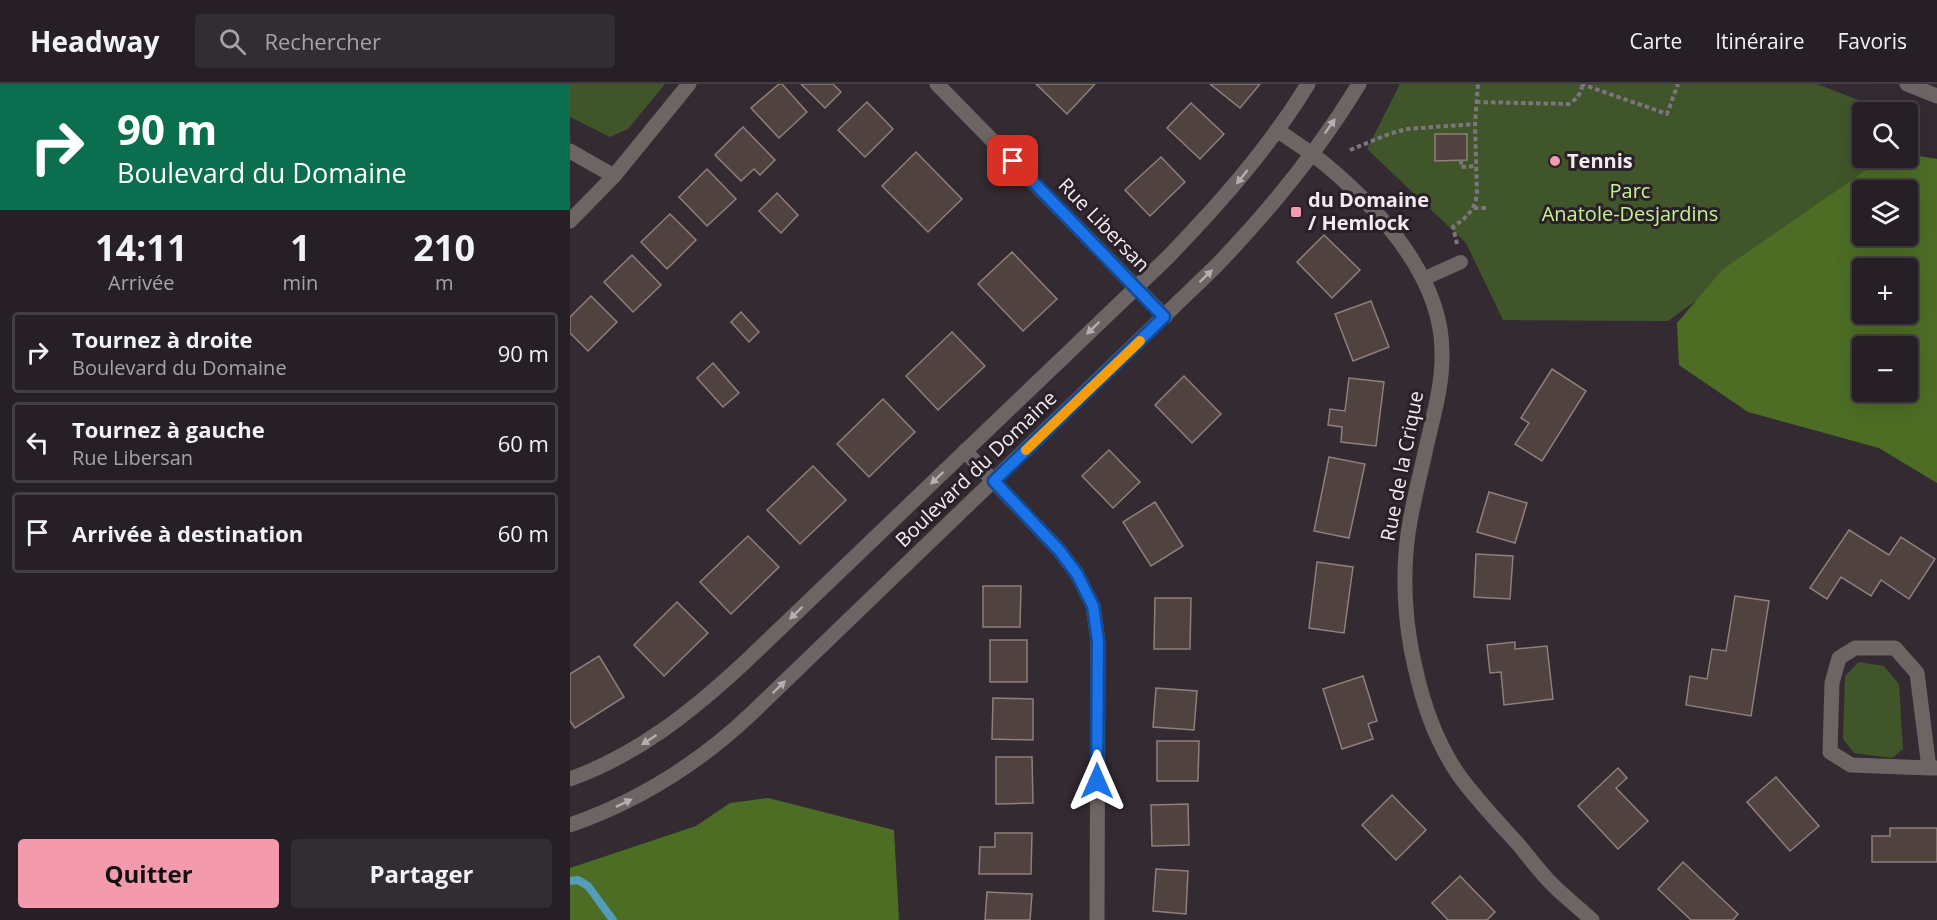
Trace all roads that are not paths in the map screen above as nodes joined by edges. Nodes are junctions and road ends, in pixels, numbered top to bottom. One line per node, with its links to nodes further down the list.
1 (689, 84): 10 (street)
2 (937, 84): 14 (street, Rue Libersan)
3 (1308, 84): 7 (street, Boulevard du Domaine)
4 (1359, 84): 9 (street, Boulevard du Domaine, one-way to 4)
5 (1907, 84): 6 (street)
6 (1937, 96)
7 (1277, 130): 9 (street, Rue de la Crique); 14 (street, Boulevard du Domaine, one-way to 14)
8 (570, 151): 10 (street)
9 (1311, 154): 13 (street, Rue de la Crique); 15 (street, Boulevard du Domaine, one-way to 9)
10 (614, 176): 11 (street)
11 (570, 221)
12 (1461, 262): 13 (lane)
13 (1423, 279): 22 (street, Rue de la Crique)
14 (1136, 288): 15 (street, Rue Libersan); 16 (street, Boulevard du Domaine, one-way to 16)
15 (1164, 317): 17 (street, Boulevard du Domaine)
16 (965, 451): 17 (street); 19 (street, Boulevard du Domaine, one-way to 19)
17 (994, 481): 20 (street, Boulevard du Domaine, one-way to 17); 21 (street)
18 (1933, 768): 18 (street)
19 (570, 779)
20 (570, 825)
21 (1097, 920)
22 (1593, 920)

